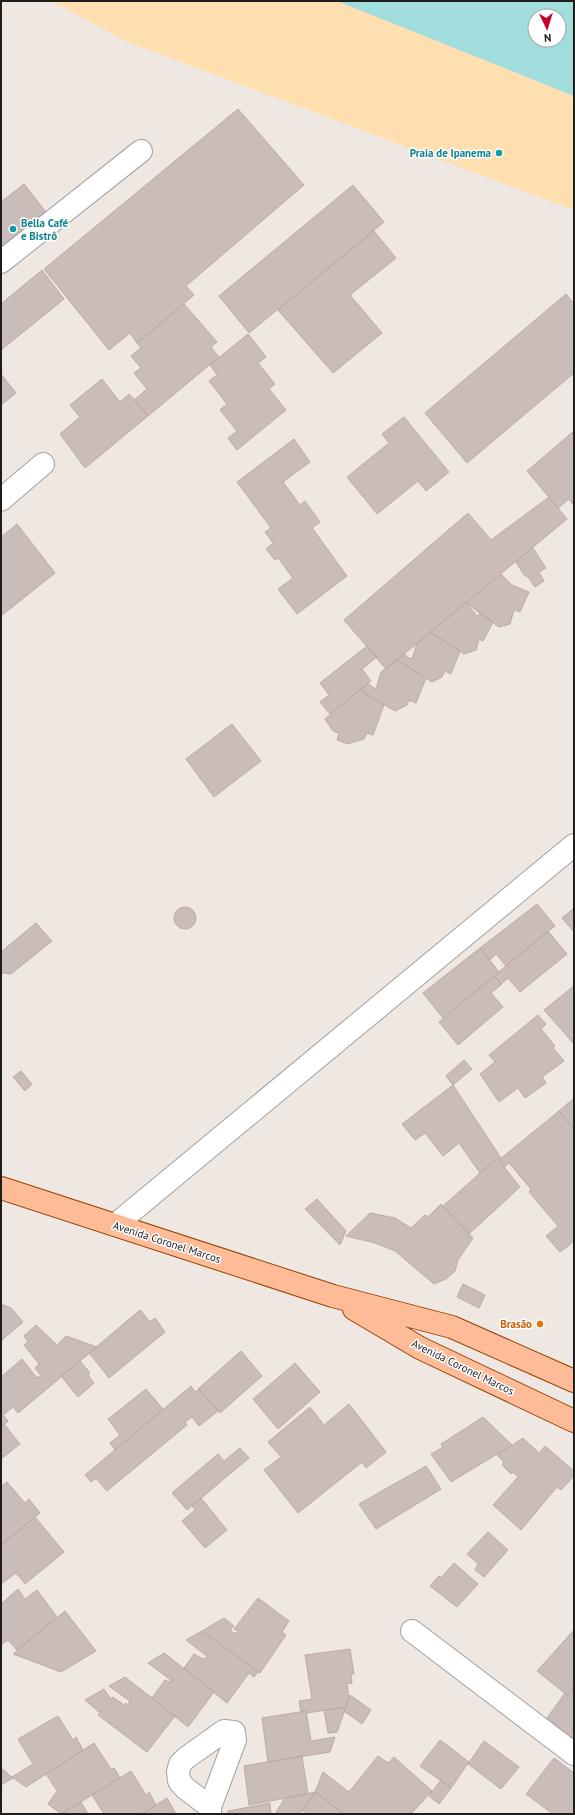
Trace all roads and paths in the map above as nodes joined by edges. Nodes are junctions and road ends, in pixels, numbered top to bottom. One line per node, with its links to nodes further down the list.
1 (141, 151): 2 (street)
2 (1, 262)
3 (43, 464): 4 (street)
4 (1, 500)
5 (574, 845): 7 (street)
6 (1, 1188): 7 (main road, Avenida Coronel Marcos)
7 (115, 1225): 8 (main road, Avenida Coronel Marcos)
8 (333, 1296): 9 (main road, Avenida Coronel Marcos); 10 (main road, Avenida Coronel Marcos)
9 (574, 1381)
10 (572, 1415)
11 (412, 1631): 12 (street)
12 (574, 1754)

